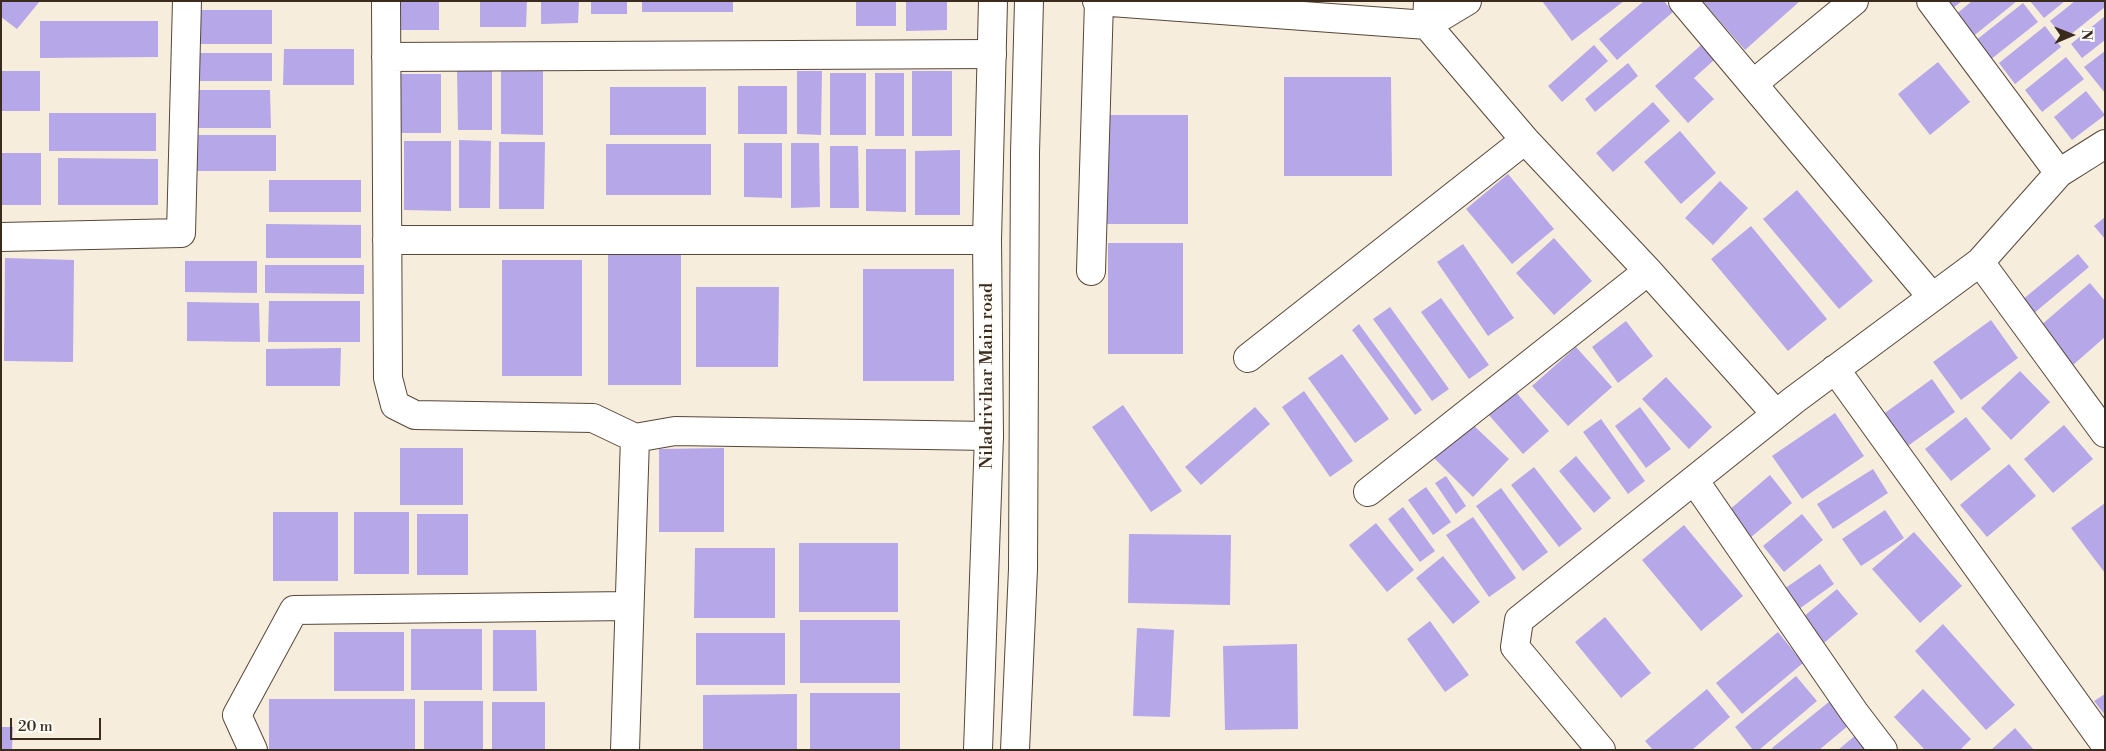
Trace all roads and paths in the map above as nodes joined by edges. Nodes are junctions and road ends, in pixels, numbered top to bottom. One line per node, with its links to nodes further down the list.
1 (187, 1): 17 (street)
2 (386, 1): 12 (street)
3 (992, 1): 11 (street, Niladrivihar Main road)
4 (1029, 1): 37 (street)
5 (1098, 1): 10 (street); 21 (street)
6 (1467, 1): 10 (street)
7 (1683, 1): 13 (street)
8 (1854, 1): 13 (street)
9 (1932, 1): 16 (street)
10 (1428, 13): 14 (street)
11 (992, 54): 12 (street); 19 (street, Niladrivihar Main road)
12 (386, 57): 18 (street)
13 (1753, 84): 23 (street)
14 (1525, 140): 22 (street); 24 (street)
15 (2105, 144): 16 (street)
16 (2059, 174): 20 (street)
17 (1, 237)
18 (387, 240): 19 (street); 29 (street)
19 (987, 240): 28 (street, Niladrivihar Main road)
20 (1980, 262): 23 (street); 27 (street)
21 (1091, 271)
22 (1648, 271): 26 (street); 31 (street)
23 (1932, 297): 25 (street)
24 (1248, 358)
25 (1835, 370): 26 (street); 33 (street)
26 (1776, 414): 30 (street)
27 (2105, 433)
28 (989, 436): 29 (street); 36 (street, Niladrivihar Main road)
29 (635, 438): 32 (street)
30 (1694, 480): 38 (street); 39 (street)
31 (1368, 492)
32 (629, 606): 34 (street); 35 (street)
33 (2105, 744)
34 (253, 750)
35 (626, 750)
36 (978, 750)
37 (1015, 750)
38 (1601, 750)
39 (1883, 750)

